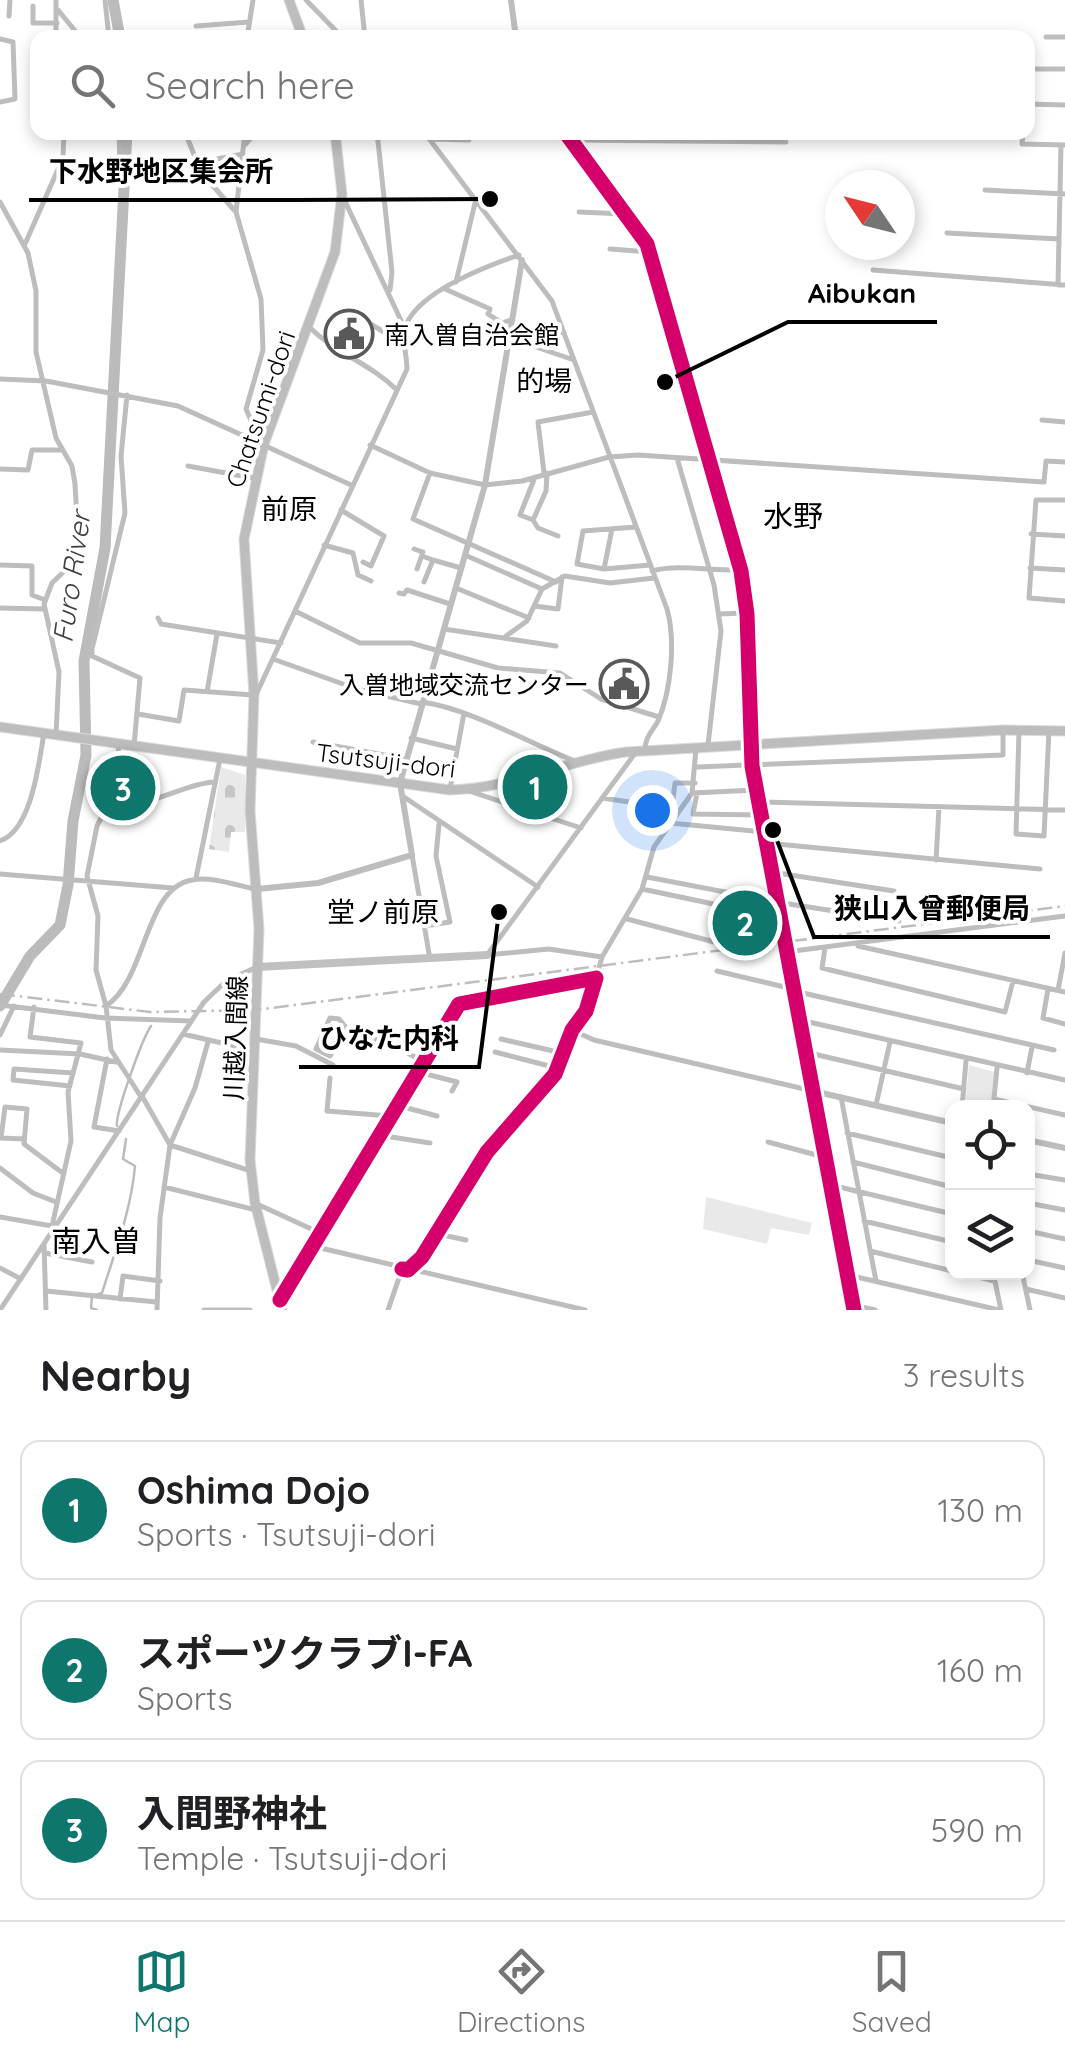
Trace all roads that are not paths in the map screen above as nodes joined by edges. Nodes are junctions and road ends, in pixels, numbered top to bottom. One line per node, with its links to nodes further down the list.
1 (10, 0): 11 (street)
2 (56, 0): 10 (street)
3 (104, 0): 17 (street)
4 (253, 0): 12 (street)
5 (288, 0): 19 (main road)
6 (306, 0): 20 (street)
7 (361, 0): 21 (street)
8 (511, 0): 22 (street)
9 (32, 6): 13 (street)
10 (58, 10): 13 (street); 16 (street)
11 (9, 16)
12 (249, 22): 14 (street); 18 (street)
13 (57, 23): 15 (street)
14 (196, 26)
15 (57, 30)
16 (75, 30)
17 (108, 30)
18 (248, 30)
19 (300, 30)
20 (336, 30)
21 (364, 30)
22 (515, 30)
23 (1046, 37): 24 (street)
24 (1065, 37)
25 (0, 39): 28 (street)
26 (1035, 69): 27 (street)
27 (1065, 70)
28 (0, 102)
29 (1035, 104): 30 (street)
30 (1065, 105)
31 (64, 140): 56 (street)
32 (120, 140): 45 (street)
33 (188, 140): 45 (street)
34 (244, 140): 44 (street)
35 (250, 140): 44 (street)
36 (336, 140): 47 (main road, Chatsumi-dori)
37 (378, 140): 64 (street)
38 (430, 140): 49 (street)
39 (572, 140): 53 (street)
40 (758, 140): 42 (street)
41 (1022, 140): 43 (street)
42 (786, 142)
43 (1063, 145): 48 (street)
44 (243, 150): 45 (street); 51 (street)
45 (197, 163): 51 (street)
46 (985, 190): 48 (street)
47 (342, 194): 64 (street); 67 (main road, Chatsumi-dori)
48 (1062, 194): 55 (street)
49 (476, 200): 59 (street); 61 (street)
50 (0, 202): 56 (street)
51 (236, 212): 79 (street)
52 (579, 212): 53 (street)
53 (628, 214): 58 (street)
54 (947, 233): 55 (street)
55 (1060, 239): 62 (street)
56 (25, 244): 73 (street)
57 (610, 248): 58 (street)
58 (650, 252): 84 (street)
59 (520, 258): 61 (street); 66 (street); 69 (street)
60 (873, 270): 62 (street)
61 (456, 282): 63 (street)
62 (1062, 285)
63 (445, 289): 66 (street); 68 (street)
64 (390, 290): 68 (street)
65 (362, 319): 70 (street)
66 (512, 320): 93 (street)
67 (309, 327): 74 (street); 79 (main road, Chatsumi-dori)
68 (405, 329): 70 (street)
69 (564, 333): 71 (street); 71 (street)
70 (406, 346): 74 (street)
71 (574, 360): 76 (street)
72 (0, 379): 73 (street)
73 (46, 381): 75 (street); 81 (street)
74 (397, 390): 80 (street)
75 (123, 394): 79 (street); 148 (street)
76 (593, 412): 82 (street); 89 (street)
77 (1042, 420): 78 (street)
78 (1065, 422)
79 (262, 443): 91 (main road, Chatsumi-dori); 92 (street)
80 (370, 445): 88 (street); 92 (street)
81 (63, 450): 87 (street); 125 (street)
82 (612, 457): 83 (street); 89 (street); 97 (street)
83 (676, 458): 84 (street); 117 (street)
84 (711, 460): 85 (street); 114 (street)
85 (1065, 462)
86 (188, 466): 91 (street)
87 (0, 469)
88 (430, 473): 93 (street); 102 (street)
89 (546, 473): 90 (street); 96 (street)
90 (535, 476): 93 (street); 96 (street)
91 (253, 478): 138 (main road, Chatsumi-dori)
92 (351, 484): 95 (street)
93 (485, 484): 102 (street)
94 (1065, 500): 99 (street)
95 (341, 510): 103 (street); 108 (street)
96 (534, 520): 100 (street)
97 (636, 527): 98 (street); 116 (street)
98 (612, 529): 113 (street); 113 (street)
99 (1031, 534): 101 (street); 111 (street)
100 (558, 536)
101 (1065, 536)
102 (468, 544): 105 (street); 121 (street)
103 (324, 545): 119 (street); 131 (street)
104 (414, 549): 106 (street)
105 (465, 555): 110 (street); 123 (street)
106 (422, 556): 107 (street); 112 (street)
107 (433, 560): 110 (street); 120 (street)
108 (364, 562)
109 (0, 566): 125 (street)
110 (461, 568): 122 (street)
111 (1030, 568): 115 (street); 126 (street)
112 (417, 569)
113 (604, 569): 116 (street)
114 (741, 570): 117 (street); 132 (street)
115 (1065, 570)
116 (652, 571): 117 (street); 118 (street); 149 (street)
117 (711, 571): 133 (street)
118 (562, 576): 121 (street); 128 (street)
119 (371, 581)
120 (424, 582)
121 (556, 582): 123 (street)
122 (456, 588): 127 (street); 135 (street)
123 (542, 588): 128 (street)
124 (398, 593): 127 (street)
125 (45, 600): 130 (street)
126 (1065, 601)
127 (451, 604): 136 (street)
128 (534, 606): 135 (street)
129 (0, 608): 130 (street)
130 (44, 608): 156 (street)
131 (295, 611): 140 (street); 142 (street)
132 (747, 612): 133 (street); 161 (street)
133 (719, 614): 162 (street)
134 (158, 618): 137 (street)
135 (529, 618): 139 (street)
136 (444, 629): 139 (street); 142 (street)
137 (218, 634): 138 (street); 144 (street)
138 (249, 636): 140 (street); 145 (main road, Chatsumi-dori)
139 (504, 638): 141 (street)
140 (281, 643): 143 (street)
141 (556, 646)
142 (438, 647): 146 (street); 149 (street)
143 (274, 659): 145 (street); 146 (street)
144 (208, 692): 145 (street); 148 (street)
145 (254, 697): 168 (main road, Chatsumi-dori)
146 (422, 703): 147 (street); 157 (street)
147 (464, 713): 163 (street); 167 (street)
148 (138, 714): 160 (street)
149 (659, 717): 164 (street)
150 (0, 727): 155 (main road, Tsutsuji-dori)
151 (1003, 730): 152 (main road, Tsutsuji-dori); 161 (main road, Tsutsuji-dori); 169 (street)
152 (1019, 730): 153 (main road, Tsutsuji-dori); 184 (street)
153 (1049, 730): 154 (main road, Tsutsuji-dori); 185 (street)
154 (1065, 731)
155 (44, 733): 156 (main road, Tsutsuji-dori); 192 (street)
156 (56, 735): 159 (main road, Tsutsuji-dori)
157 (411, 738): 163 (street); 166 (street)
158 (313, 742): 166 (street)
159 (120, 744): 160 (main road, Tsutsuji-dori); 180 (street)
160 (134, 746): 165 (main road, Tsutsuji-dori)
161 (750, 747): 162 (main road, Tsutsuji-dori); 169 (street)
162 (702, 748): 164 (main road, Tsutsuji-dori); 170 (street)
163 (457, 749): 174 (street)
164 (641, 750): 167 (main road, Tsutsuji-dori); 179 (street)
165 (220, 759): 168 (main road, Tsutsuji-dori); 171 (street)
166 (406, 759): 172 (street)
167 (575, 760): 175 (main road, Tsutsuji-dori)
168 (252, 764): 172 (main road, Tsutsuji-dori); 205 (main road, 川越入間線)
169 (752, 766): 170 (street); 176 (street)
170 (696, 768): 173 (street)
171 (214, 782): 180 (street); 200 (street)
172 (400, 783): 174 (main road, Tsutsuji-dori); 178 (street)
173 (695, 783): 177 (street); 183 (street)
174 (450, 790): 175 (main road, Tsutsuji-dori)
175 (466, 790): 190 (street)
176 (756, 790): 177 (street); 181 (street)
177 (694, 793): 187 (street); 188 (street)
178 (402, 795): 189 (street); 194 (street)
179 (602, 798): 183 (street); 190 (street)
180 (111, 799): 201 (street)
181 (759, 802): 182 (street); 187 (street)
182 (939, 807): 184 (street); 195 (street)
183 (670, 808): 188 (street)
184 (1017, 809): 185 (street); 185 (street)
185 (1045, 810): 186 (street)
186 (1065, 810)
187 (761, 815): 191 (street)
188 (670, 823): 191 (street); 199 (street)
189 (439, 824): 202 (street); 212 (street)
190 (581, 828): 202 (street)
191 (764, 832): 193 (street)
192 (0, 841)
193 (766, 843): 195 (street); 197 (street)
194 (412, 855): 205 (street); 212 (street)
195 (936, 860): 196 (street)
196 (1040, 869)
197 (771, 872): 206 (street); 207 (street)
198 (0, 874): 201 (street)
199 (646, 877): 204 (street); 207 (street)
200 (196, 878): 203 (street); 205 (street)
201 (88, 881): 203 (street); 230 (street)
202 (538, 887): 218 (street)
203 (173, 888): 230 (street)
204 (642, 889): 209 (street); 210 (street)
205 (257, 890): 221 (main road, 川越入間線)
206 (894, 891)
207 (776, 902): 209 (street); 211 (street)
208 (1065, 916): 214 (street)
209 (780, 918): 216 (street)
210 (627, 919): 213 (street); 219 (street)
211 (899, 921)
212 (424, 926): 220 (street)
213 (722, 944)
214 (854, 944): 215 (street); 224 (street)
215 (826, 948): 216 (street); 224 (street)
216 (786, 952): 226 (street)
217 (1065, 953): 227 (street)
218 (486, 954): 219 (street); 220 (main road)
219 (602, 957): 223 (street)
220 (430, 959): 221 (main road)
221 (257, 967): 234 (street); 245 (main road, 川越入間線)
222 (716, 970): 226 (street)
223 (596, 978): 237 (street); 256 (street)
224 (1013, 981): 225 (street)
225 (1048, 989): 227 (street); 235 (street)
226 (794, 990): 233 (street); 246 (street)
227 (1061, 991)
228 (0, 1005): 229 (street)
229 (13, 1006): 231 (street); 239 (street)
230 (106, 1006): 232 (street)
231 (34, 1007): 232 (street); 251 (street)
232 (105, 1018): 234 (street); 255 (street)
233 (800, 1020): 244 (street); 250 (street)
234 (191, 1021): 238 (street)
235 (1065, 1024)
236 (344, 1025): 240 (street); 242 (street); 242 (street)
237 (572, 1030): 252 (street); 269 (street)
238 (183, 1034): 243 (street); 270 (street)
239 (0, 1035)
240 (354, 1036): 242 (street); 256 (street)
241 (501, 1039): 252 (street)
242 (339, 1040)
243 (208, 1042): 245 (street); 287 (street)
244 (890, 1042): 254 (street); 260 (street)
245 (255, 1045): 257 (street); 293 (main road, 川越入間線)
246 (1032, 1047): 248 (street); 263 (street)
247 (0, 1050): 251 (street)
248 (1054, 1050)
249 (496, 1052): 258 (street)
250 (805, 1052): 260 (street); 269 (street)
251 (80, 1054): 253 (street); 262 (street)
252 (563, 1054): 258 (street)
253 (107, 1059): 255 (street); 280 (street)
254 (966, 1061): 259 (street); 267 (street)
255 (117, 1062): 270 (street)
256 (423, 1062): 261 (street)
257 (333, 1066)
258 (557, 1068): 311 (street)
259 (997, 1068): 263 (street); 272 (street)
260 (883, 1071): 267 (street); 274 (street)
261 (417, 1072): 268 (street); 275 (street)
262 (73, 1074): 266 (street); 266 (street)
263 (1027, 1074): 265 (street)
264 (330, 1078): 277 (street)
265 (1065, 1080)
266 (70, 1086): 294 (street)
267 (964, 1090): 273 (street)
268 (452, 1091)
269 (812, 1091): 271 (street); 290 (street)
270 (142, 1097): 280 (street); 287 (street)
271 (841, 1097): 274 (street); 281 (street)
272 (994, 1099): 276 (street)
273 (963, 1100)
274 (876, 1105): 279 (street)
275 (396, 1106): 277 (street); 278 (street)
276 (1065, 1115)
277 (390, 1116): 282 (street)
278 (436, 1116)
279 (945, 1121)
280 (119, 1130): 308 (street)
281 (847, 1133): 289 (street); 291 (street)
282 (378, 1136): 286 (street); 309 (street)
283 (24, 1139): 283 (street); 294 (street)
284 (768, 1142): 290 (street)
285 (1035, 1142): 288 (street)
286 (430, 1143)
287 (170, 1145): 293 (street); 299 (street)
288 (1065, 1148)
289 (945, 1156)
290 (824, 1157): 297 (street)
291 (852, 1162): 298 (street); 300 (street)
292 (0, 1168): 301 (street)
293 (251, 1170): 303 (main road, 川越入間線)
294 (64, 1174): 301 (street)
295 (1035, 1175): 296 (street)
296 (1065, 1180)
297 (831, 1185): 300 (street); 325 (street)
298 (945, 1185)
299 (164, 1186): 303 (street); 329 (street)
300 (858, 1192): 305 (street); 307 (street)
301 (56, 1202): 308 (street)
302 (1035, 1205): 304 (street)
303 (256, 1207): 309 (street); 336 (main road, 川越入間線)
304 (1065, 1210)
305 (945, 1212)
306 (0, 1216): 308 (street)
307 (864, 1221): 314 (street); 317 (street)
308 (53, 1227): 315 (street)
309 (320, 1233): 316 (street)
310 (1035, 1233): 312 (street)
311 (438, 1234): 313 (street); 324 (street)
312 (1065, 1239)
313 (466, 1240)
314 (945, 1240)
315 (44, 1244): 318 (street); 326 (street)
316 (312, 1246): 324 (street); 336 (street)
317 (870, 1251): 323 (street); 330 (street)
318 (46, 1254): 319 (street); 333 (street)
319 (92, 1262)
320 (1035, 1262): 322 (street)
321 (0, 1268): 326 (street)
322 (1065, 1268)
323 (945, 1269)
324 (405, 1270): 343 (street); 344 (street)
325 (848, 1275): 330 (street); 338 (street)
326 (21, 1278): 339 (street)
327 (990, 1280): 331 (street)
328 (1024, 1280): 332 (street)
329 (160, 1281): 335 (street); 337 (street)
330 (876, 1281): 346 (street)
331 (994, 1281): 346 (street)
332 (1026, 1289): 334 (street); 347 (street)
333 (46, 1291): 335 (street); 340 (street)
334 (1065, 1298)
335 (120, 1300): 337 (street)
336 (281, 1305)
337 (158, 1306)
338 (853, 1307): 345 (street)
339 (1, 1310)
340 (46, 1310)
341 (204, 1310): 342 (street)
342 (250, 1310)
343 (388, 1310)
344 (584, 1310)
345 (875, 1310)
346 (1000, 1310)
347 (1030, 1310)

